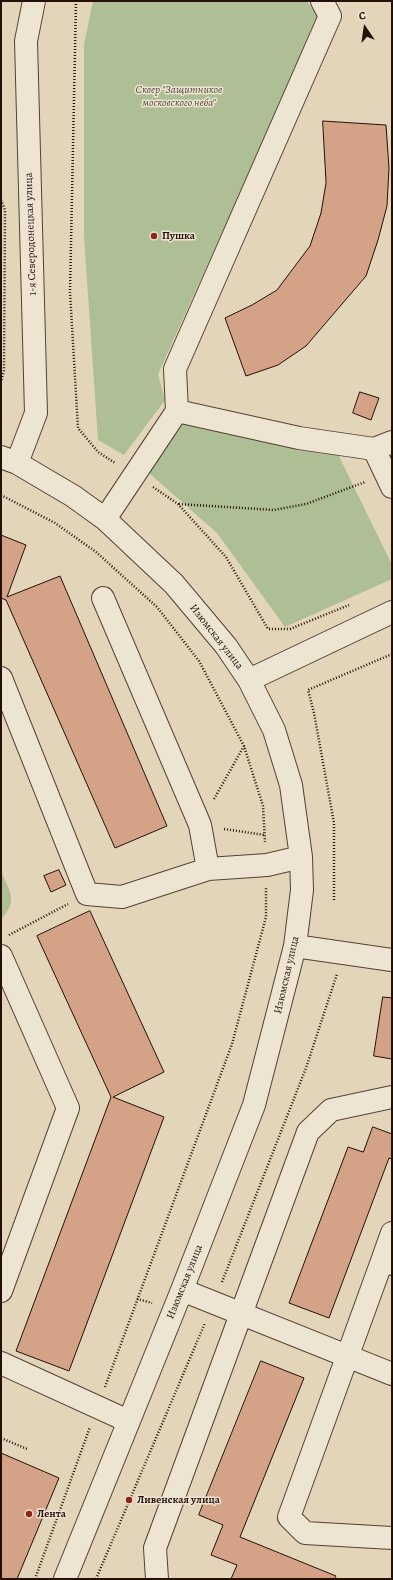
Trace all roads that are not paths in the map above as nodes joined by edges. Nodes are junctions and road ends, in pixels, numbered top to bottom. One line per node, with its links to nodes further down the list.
1 (34, 1): 5 (street, 1-я Северодонецкая улица)
2 (322, 1): 3 (street)
3 (177, 411): 4 (street); 7 (street)
4 (383, 445): 6 (street)
5 (9, 460): 7 (street, Изюмская улица)
6 (389, 480)
7 (105, 519): 11 (street, Изюмская улица)
8 (103, 598): 13 (street)
9 (392, 612): 11 (street)
10 (1, 678): 13 (street)
11 (249, 680): 12 (street, Изюмская улица)
12 (301, 857): 13 (street); 14 (street, Изюмская улица)
13 (208, 869)
14 (295, 946): 16 (street); 20 (street, Изюмская улица)
15 (1, 956): 21 (street)
16 (392, 960)
17 (392, 1097): 22 (street)
18 (392, 1233): 19 (street)
19 (387, 1263): 23 (street)
20 (182, 1290): 22 (street); 26 (street, Изюмская улица)
21 (1, 1291)
22 (242, 1313): 23 (street); 29 (street)
23 (348, 1357): 25 (street); 27 (street)
24 (1, 1362): 26 (street)
25 (392, 1374)
26 (128, 1422): 28 (street, Изюмская улица)
27 (392, 1538)
28 (65, 1579)
29 (157, 1579)

